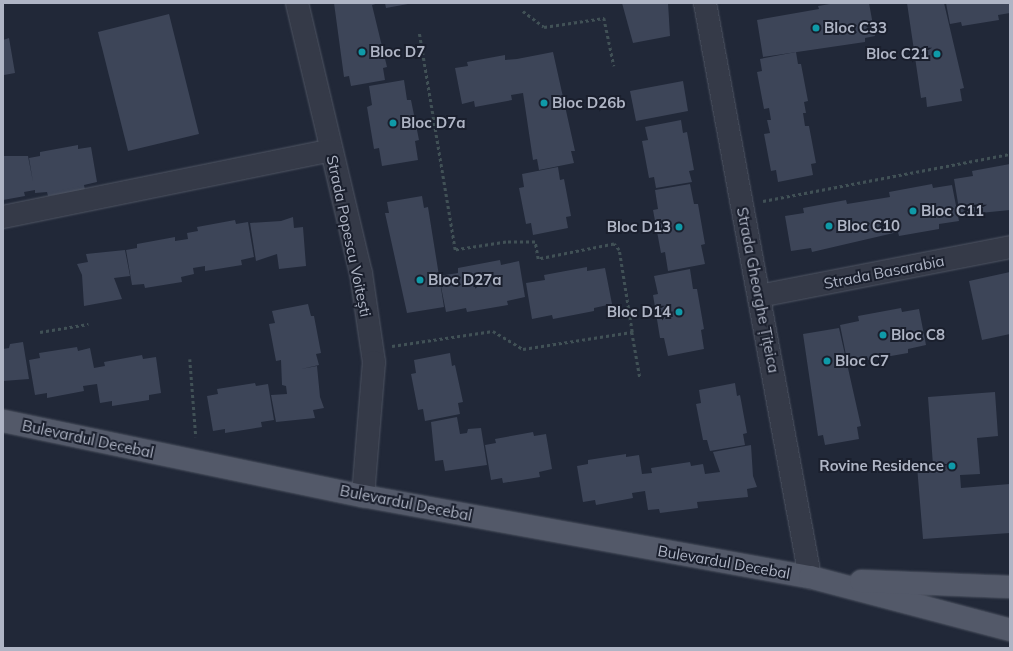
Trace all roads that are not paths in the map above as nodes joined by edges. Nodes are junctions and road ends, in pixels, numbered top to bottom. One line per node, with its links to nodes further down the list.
1 (297, 3): 3 (street, Strada Popescu Voitești)
2 (705, 3): 6 (street, Strada Gheorghe Țițeica)
3 (331, 150): 4 (street); 8 (street, Strada Popescu Voitești)
4 (3, 217)
5 (1010, 247): 6 (street, Strada Basarabia)
6 (759, 296): 9 (street, Strada Gheorghe Țițeica)
7 (3, 421): 8 (main road, Bulevardul Decebal)
8 (363, 496): 9 (main road, Bulevardul Decebal)
9 (810, 577): 10 (main road, Bulevardul Decebal); 11 (main road, Bulevardul Decebal)
10 (1010, 587)
11 (1010, 630)

